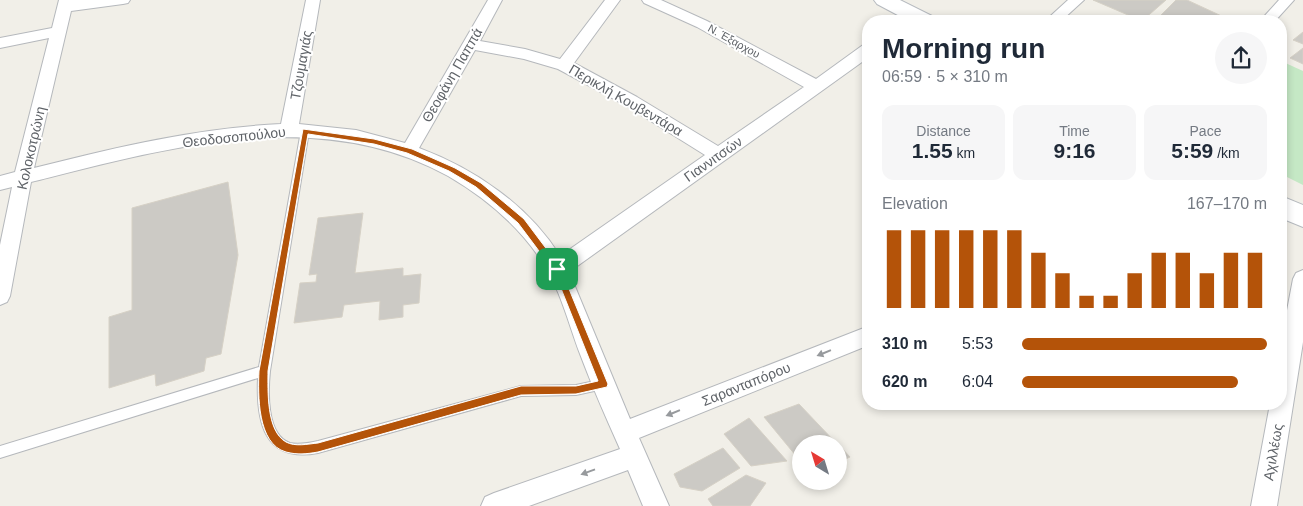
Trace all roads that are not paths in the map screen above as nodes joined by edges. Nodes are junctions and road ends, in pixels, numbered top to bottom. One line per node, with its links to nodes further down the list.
1 (123, 0): 9 (street)
2 (313, 0): 19 (street, Τζουμαγιάς)
3 (495, 0): 15 (street, Θεοφάνη Παππά)
4 (613, 0): 17 (street)
5 (649, 0): 18 (street, Ν. Έξαρχου)
6 (884, 0): 10 (street)
7 (1077, 0): 11 (street)
8 (1287, 0): 12 (street)
9 (65, 3): 13 (street, Κολοκοτρώνη)
10 (907, 15)
11 (1059, 15)
12 (1273, 15)
13 (59, 31): 14 (street); 22 (street, Κολοκοτρώνη)
14 (0, 43)
15 (470, 44): 17 (street, Περικλή Κουβεντάρα); 20 (street, Θεοφάνη Παππά)
16 (862, 54): 18 (street, Γιαννιτσών)
17 (564, 65): 21 (street, Περικλή Κουβεντάρα)
18 (816, 86): 21 (street, Γιαννιτσών)
19 (297, 131): 20 (street, Θεοδοσοπούλου); 22 (street, Θεοδοσοπούλου); 30 (lane)
20 (409, 151): 26 (street, Θεοδοσοπούλου)
21 (719, 155): 26 (street, Γιαννιτσών)
22 (23, 177): 23 (street, Θεοδοσοπούλου); 28 (street, Κολοκοτρώνη)
23 (0, 183)
24 (1287, 209): 25 (street)
25 (1303, 217)
26 (557, 269): 32 (street, Θεοδοσοπούλου)
27 (1303, 279): 31 (street, Αχιλλέως)
28 (0, 296)
29 (862, 338): 34 (street, Σαρανταπόρου, one-way to 34)
30 (264, 371): 32 (lane); 35 (lane)
31 (1287, 372)
32 (604, 384): 34 (street, Θεοδοσοπούλου)
33 (1280, 410): 39 (street, Αχιλλέως)
34 (624, 433): 36 (street, Θεοδοσοπούλου)
35 (0, 452)
36 (634, 456): 37 (street, one-way to 37); 38 (street, Θεοδοσοπούλου)
37 (494, 506)
38 (656, 506)
39 (1264, 506)

